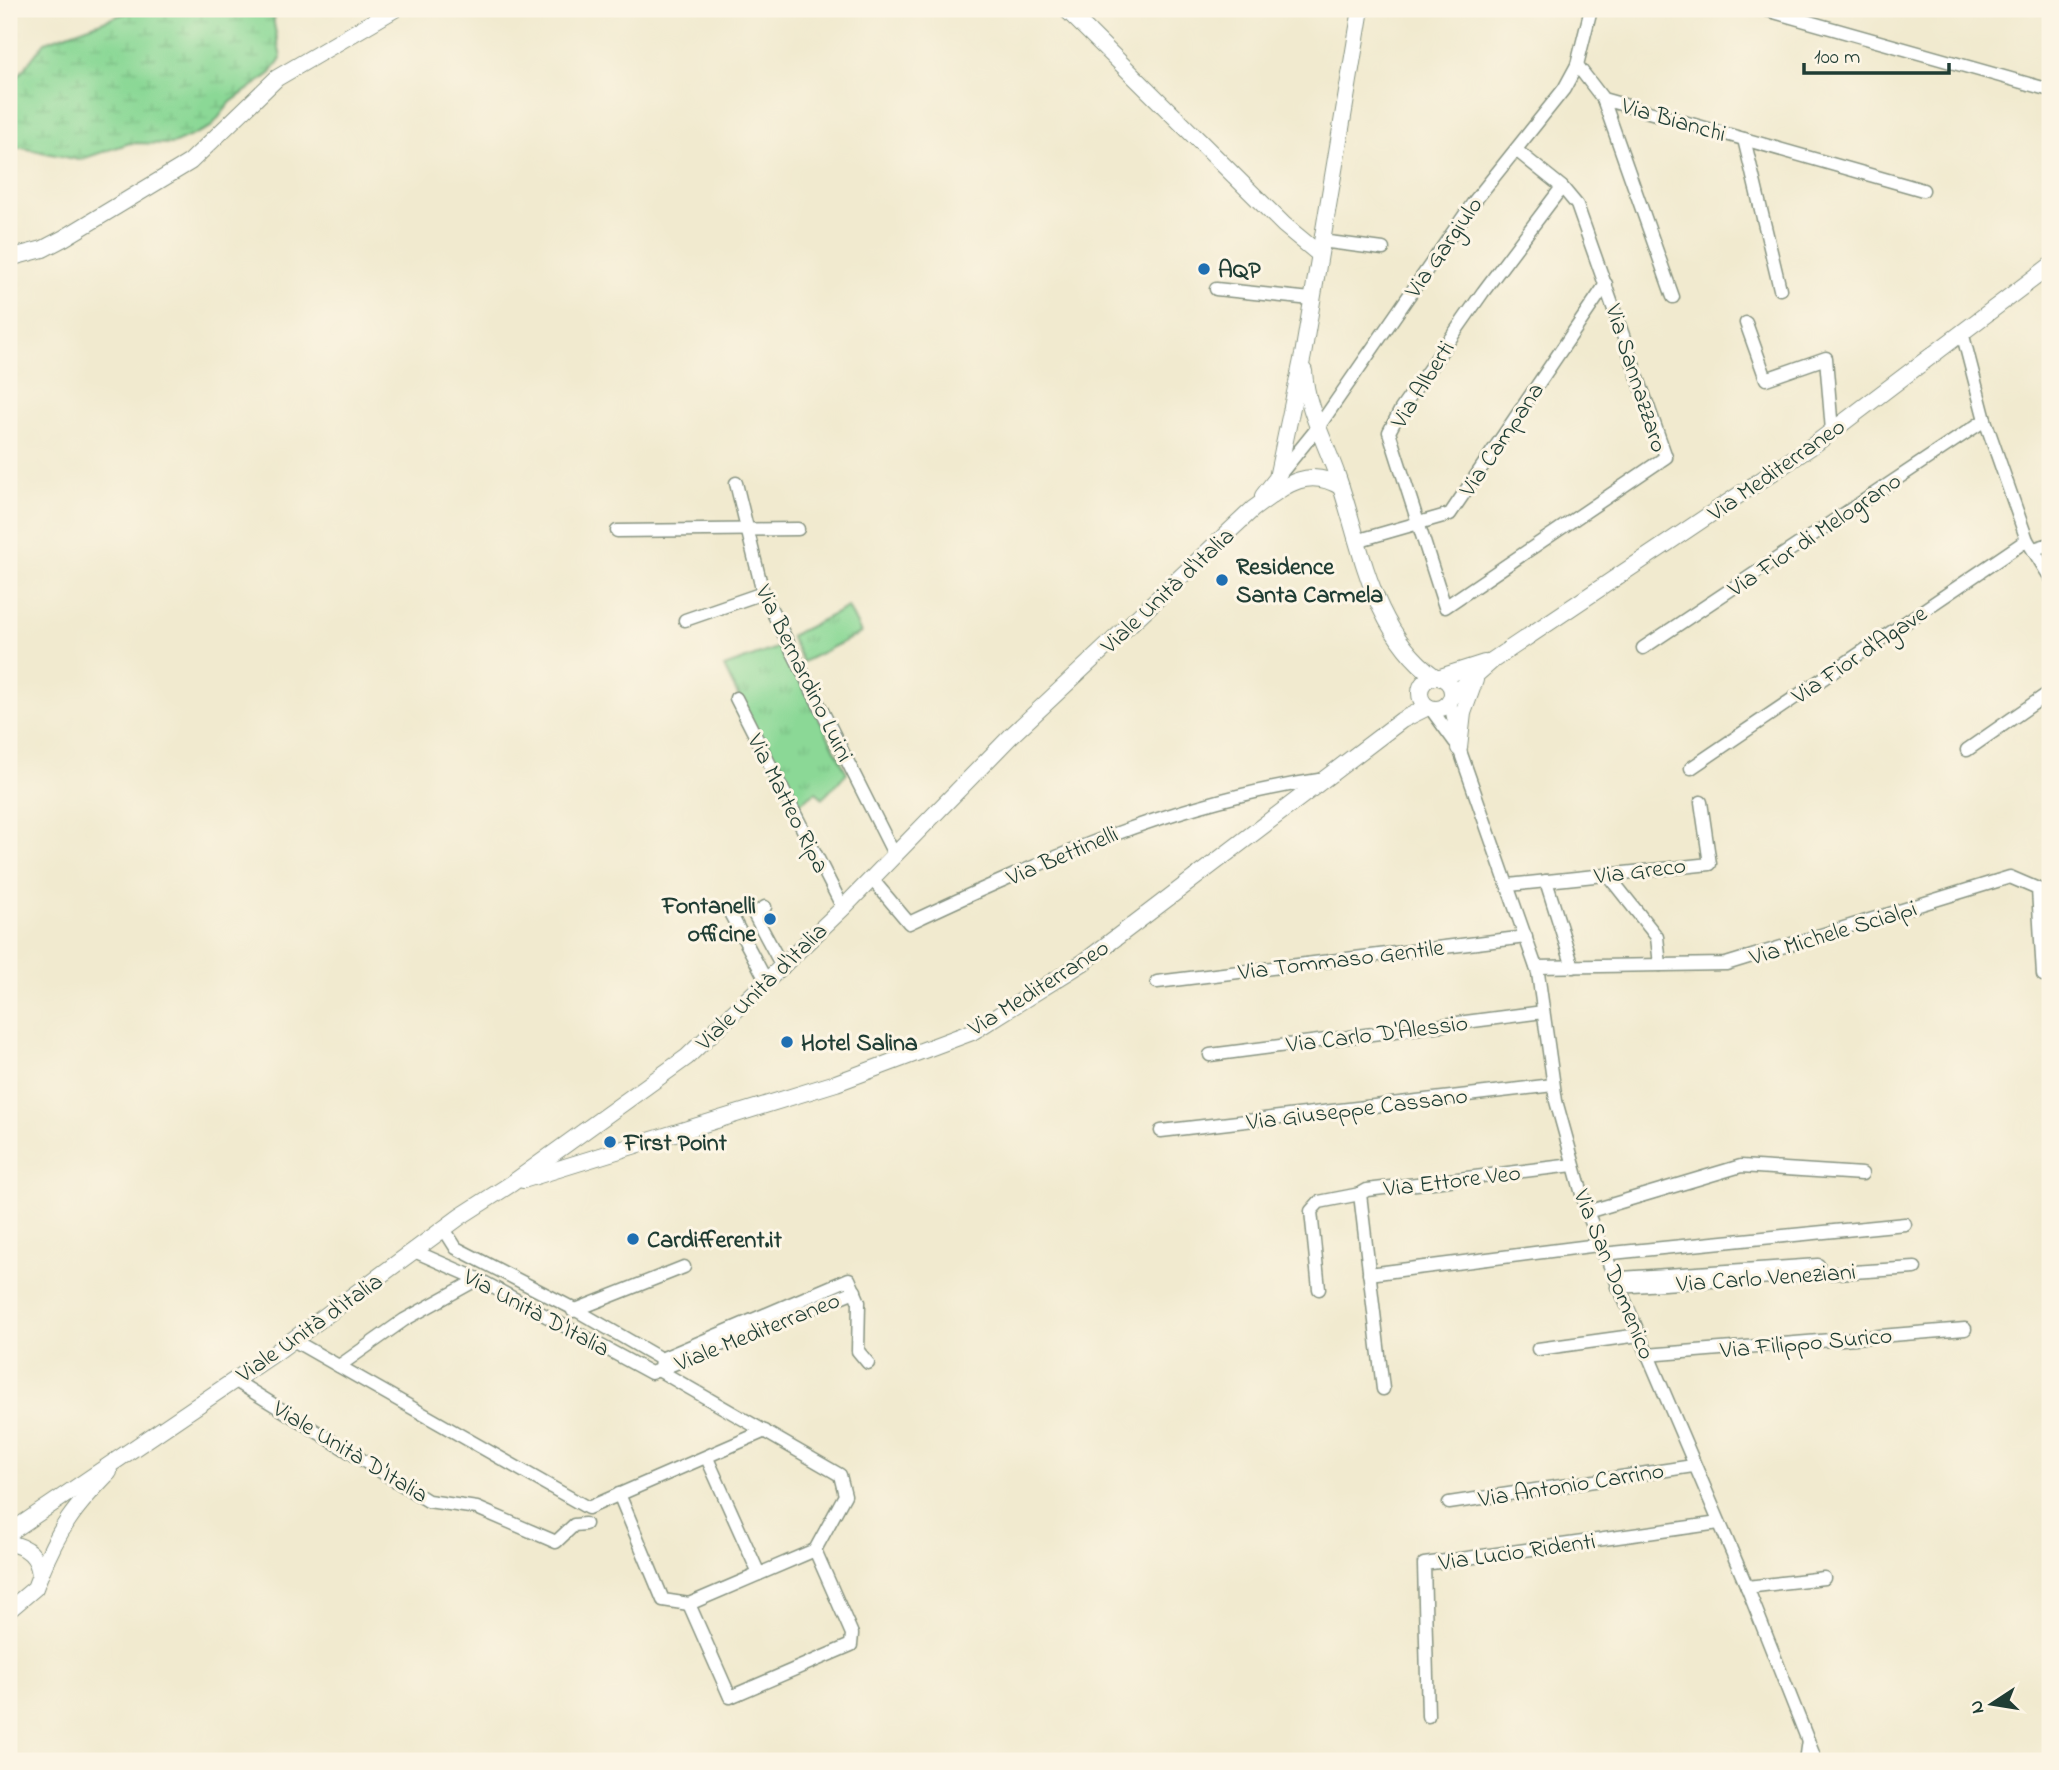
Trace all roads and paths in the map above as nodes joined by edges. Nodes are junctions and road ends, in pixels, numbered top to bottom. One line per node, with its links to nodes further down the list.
1 (395, 9): 15 (main road)
2 (1066, 9): 13 (main road)
3 (1362, 9): 13 (main road)
4 (1591, 9): 6 (street, Via Gargiulo)
5 (1763, 9): 7 (street)
6 (1577, 65): 8 (street, Via Bianchi); 10 (street, Via Gargiulo)
7 (2050, 90)
8 (1602, 99): 9 (street, Via Bianchi); 20 (street)
9 (1744, 139): 12 (street, Via Bianchi); 19 (street, Via Bianchi)
10 (1516, 150): 11 (street, Via Sannazzaro); 26 (street, Via Gargiulo)
11 (1562, 187): 17 (street, Via Sannazzaro); 32 (street, Via Alberti)
12 (1923, 190)
13 (1320, 247): 14 (street); 21 (main road)
14 (1383, 249)
15 (9, 257)
16 (2050, 266): 23 (main road, Via Mediterraneo)
17 (1606, 284): 32 (street, Via Campana); 41 (street, Via Sannazzaro)
18 (1216, 289): 21 (street)
19 (1780, 289)
20 (1673, 297)
21 (1311, 299): 24 (main road)
22 (1746, 323): 27 (street)
23 (1962, 332): 25 (street); 27 (main road, Via Mediterraneo)
24 (1303, 355): 26 (main road); 28 (main road)
25 (1985, 419): 37 (street); 43 (street, Via Fior di Melograno)
26 (1319, 426): 28 (street, Via Gargiulo); 30 (main road)
27 (1832, 431): 44 (main road, Via Mediterraneo)
28 (1277, 478): 31 (main road)
29 (736, 483): 33 (street, Via Bernardino Luini)
30 (1341, 487): 31 (main road, Viale Unità d'Italia); 36 (main road)
31 (1253, 509): 58 (main road, Viale Unità d'Italia)
32 (1419, 524): 36 (street, Via Campana); 41 (street, Via Alberti)
33 (747, 529): 34 (street); 35 (street); 40 (street, Via Bernardino Luini)
34 (798, 529)
35 (617, 531)
36 (1356, 541): 46 (main road)
37 (2031, 544): 38 (street, Via Fior d'Agave); 39 (street); 53 (street, Via Fior d'Agave)
38 (2050, 544)
39 (2050, 576)
40 (763, 593): 42 (street); 58 (street, Via Bernardino Luini)
41 (1445, 607)
42 (685, 620)
43 (1643, 648)
44 (1493, 660): 45 (main road); 46 (main road)
45 (1478, 674): 49 (main road); 51 (main road)
46 (1437, 677): 49 (main road); 50 (main road)
47 (2050, 692): 52 (street)
48 (736, 698): 64 (street, Via Matteo Ripa)
49 (1451, 699): 50 (main road); 51 (street, Via San Domenico)
50 (1429, 708): 51 (street, Via San Domenico); 54 (main road, Via Mediterraneo)
51 (1459, 748): 62 (street, Via San Domenico)
52 (1967, 750)
53 (1691, 768)
54 (1325, 779): 55 (street, Via Bettinelli); 57 (main road, Via Mediterraneo)
55 (1276, 786): 57 (street); 60 (street, Via Bettinelli)
56 (1701, 802): 59 (street, Via Greco)
57 (1293, 804): 79 (main road, Via Mediterraneo)
58 (895, 856): 60 (main road, Viale Unità d'Italia)
59 (1607, 874): 61 (street, Via Greco); 67 (street)
60 (872, 879): 64 (main road, Viale Unità d'Italia)
61 (1545, 881): 62 (street, Via Greco); 69 (street)
62 (1509, 885): 66 (street, Via San Domenico)
63 (765, 906): 70 (street, Viale Unità D'Italia)
64 (843, 908): 70 (main road, Viale Unità d'Italia)
65 (730, 913): 72 (street, Viale Unità D'Italia)
66 (1526, 937): 68 (street, Via San Domenico); 73 (street, Via Tommaso Gentile)
67 (1660, 965): 69 (street, Via Michele Scialpi); 71 (street, Via Michele Scialpi)
68 (1536, 967): 69 (street, Via Michele Scialpi); 74 (street, Via San Domenico)
69 (1573, 967)
70 (783, 968): 72 (main road, Viale Unità d'Italia)
71 (2043, 975)
72 (767, 982): 78 (main road, Viale Unità d'Italia)
73 (1157, 982)
74 (1543, 1012): 75 (street, Via Carlo D'Alessio); 76 (street, Via San Domenico)
75 (1210, 1055)
76 (1553, 1085): 77 (street, Via Giuseppe Cassano); 80 (street, Via San Domenico)
77 (1161, 1131)
78 (575, 1137): 79 (main road); 82 (main road, Viale Unità d'Italia)
79 (591, 1159): 82 (main road, Via Mediterraneo)
80 (1573, 1165): 83 (street, Via Ettore Veo); 84 (street, Via San Domenico)
81 (1862, 1174): 84 (street)
82 (511, 1184): 86 (main road, Viale Unità d'Italia)
83 (1360, 1194): 92 (street, Via Ettore Veo); 95 (street)
84 (1587, 1212): 87 (street, Via San Domenico)
85 (1905, 1224): 87 (street)
86 (444, 1229): 88 (main road, Viale Unità d'Italia); 96 (street)
87 (1600, 1249): 92 (street); 94 (street, Via San Domenico)
88 (414, 1251): 93 (street, Via Unità D'Italia); 100 (main road, Viale Unità d'Italia)
89 (1818, 1265): 94 (street)
90 (684, 1267): 96 (street)
91 (1915, 1268): 94 (street, Via Carlo Veneziani)
92 (1369, 1274): 107 (street, Via Ettore Veo)
93 (478, 1279): 97 (street, Via Unità D'Italia); 105 (street)
94 (1616, 1283): 99 (street, Via San Domenico)
95 (1319, 1289)
96 (576, 1310): 97 (street); 104 (street)
97 (554, 1318): 104 (street, Via Unità D'Italia)
98 (1965, 1329): 102 (street, Via Filippo Surico)
99 (1639, 1335): 101 (street); 102 (street, Via San Domenico)
100 (293, 1340): 105 (street); 106 (main road, Viale Unità d'Italia)
101 (1538, 1349)
102 (1647, 1355): 111 (street, Via San Domenico)
103 (868, 1363): 104 (street, Viale Mediterraneo)
104 (660, 1365): 108 (street)
105 (339, 1366): 112 (street)
106 (234, 1380): 109 (main road, Viale Unità d'Italia); 115 (street, Viale Unità D'Italia)
107 (1383, 1389)
108 (765, 1431): 110 (street); 118 (street)
109 (130, 1451): 116 (main road, Viale Unità d'Italia); 120 (main road, Viale Unità d'Italia)
110 (707, 1458): 112 (street); 119 (street)
111 (1693, 1466): 113 (street, Via Antonio Carrino); 114 (street, Via San Domenico)
112 (619, 1494): 123 (street)
113 (1450, 1503)
114 (1719, 1523): 122 (street, Via San Domenico); 125 (street, Via Lucio Ridenti)
115 (585, 1524)
116 (9, 1533)
117 (9, 1543): 120 (main road)
118 (815, 1550): 119 (street); 123 (street)
119 (759, 1574): 123 (street)
120 (40, 1575): 124 (main road, Viale Unità d'Italia)
121 (1824, 1578): 122 (street)
122 (1747, 1587): 126 (street, Via San Domenico)
123 (689, 1604)
124 (9, 1610)
125 (1428, 1716)
126 (1808, 1737): 127 (street, Via San Domenico); 128 (street, Via San Domenico)
127 (1805, 1761)
128 (1816, 1761)

